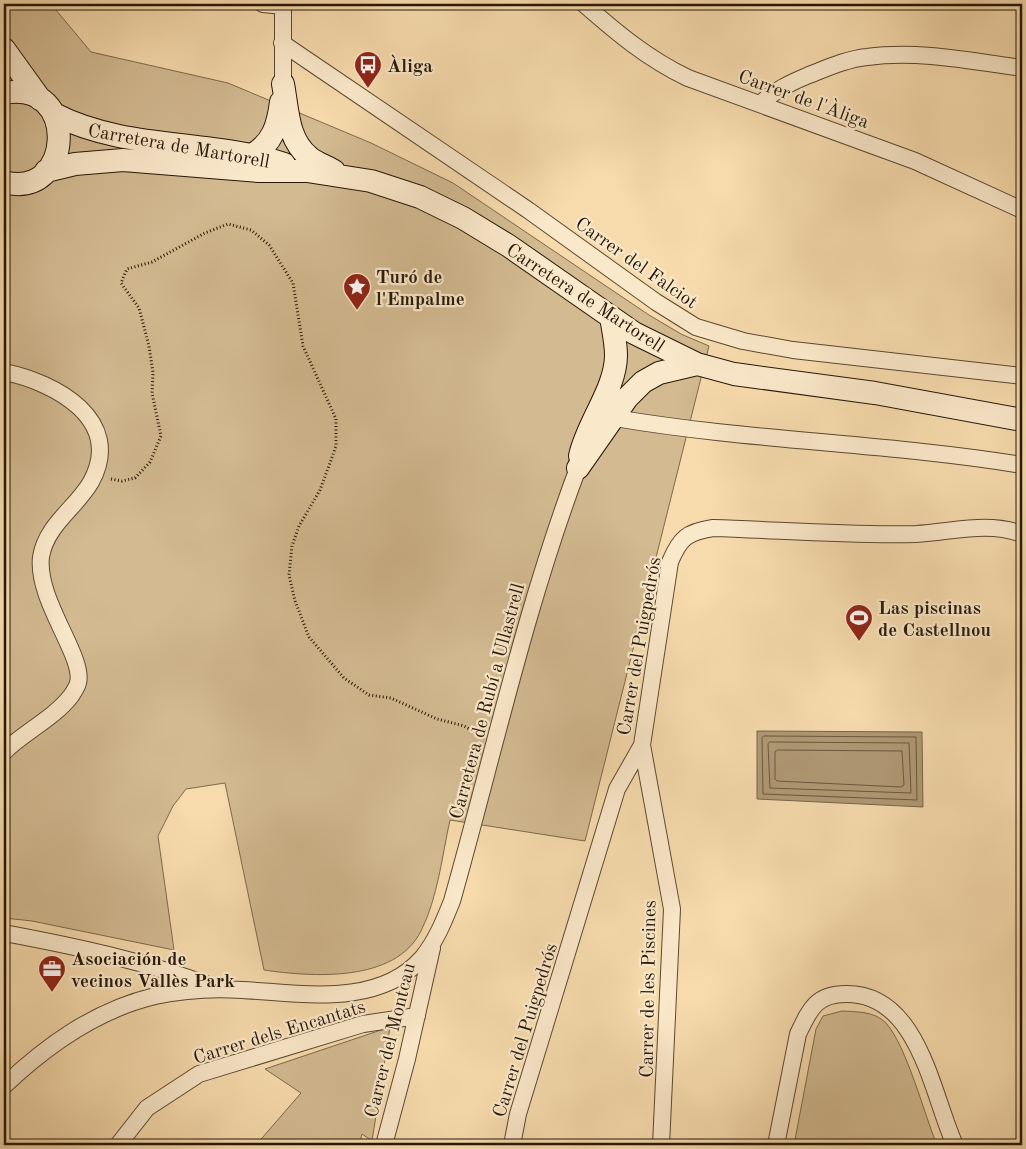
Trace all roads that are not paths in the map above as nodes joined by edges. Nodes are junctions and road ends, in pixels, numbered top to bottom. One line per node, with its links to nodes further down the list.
1 (263, 4): 3 (street)
2 (584, 4): 9 (street, Carrer de l'Àliga)
3 (283, 5): 4 (street)
4 (282, 43): 7 (street); 20 (street, Carrer del Falciot)
5 (4, 49): 10 (main road)
6 (1022, 68): 9 (street)
7 (283, 84): 11 (main road); 14 (main road)
8 (4, 93): 10 (main road, Carretera de Martorell)
9 (760, 104): 16 (street, Carrer de l'Àliga)
10 (47, 107): 11 (main road, Carretera de Martorell); 12 (main road, Carretera de Martorell)
11 (252, 154): 13 (main road, Carretera de Martorell)
12 (46, 171): 13 (main road, Carretera de Martorell); 15 (main road, Carretera de Martorell)
13 (307, 171): 14 (main road, Carretera de Martorell)
14 (343, 176): 17 (main road, Carretera de Martorell)
15 (4, 182)
16 (1022, 210)
17 (611, 317): 18 (main road, Carretera de Martorell); 21 (main road)
18 (698, 364): 21 (main road); 22 (main road, Carretera de Martorell)
19 (4, 372): 27 (street)
20 (1022, 376)
21 (606, 414): 23 (street); 24 (main road)
22 (1022, 420)
23 (1022, 465)
24 (578, 468): 29 (street, Carretera de Rubí a Ullastrell)
25 (1022, 534): 26 (street, Carrer del Puigpedrós)
26 (642, 745): 35 (street, Carrer del Puigpedrós); 36 (street, Carrer de les Piscines)
27 (4, 752)
28 (4, 933): 30 (street)
29 (433, 944): 30 (street); 31 (street, Carrer del Montcau)
30 (220, 989): 32 (street)
31 (417, 1016): 33 (street, Carrer dels Encantats); 34 (street, Carrer del Montcau)
32 (4, 1086)
33 (118, 1145)
34 (384, 1145)
35 (512, 1145)
36 (661, 1145)
37 (776, 1145): 38 (street)
38 (954, 1145)

